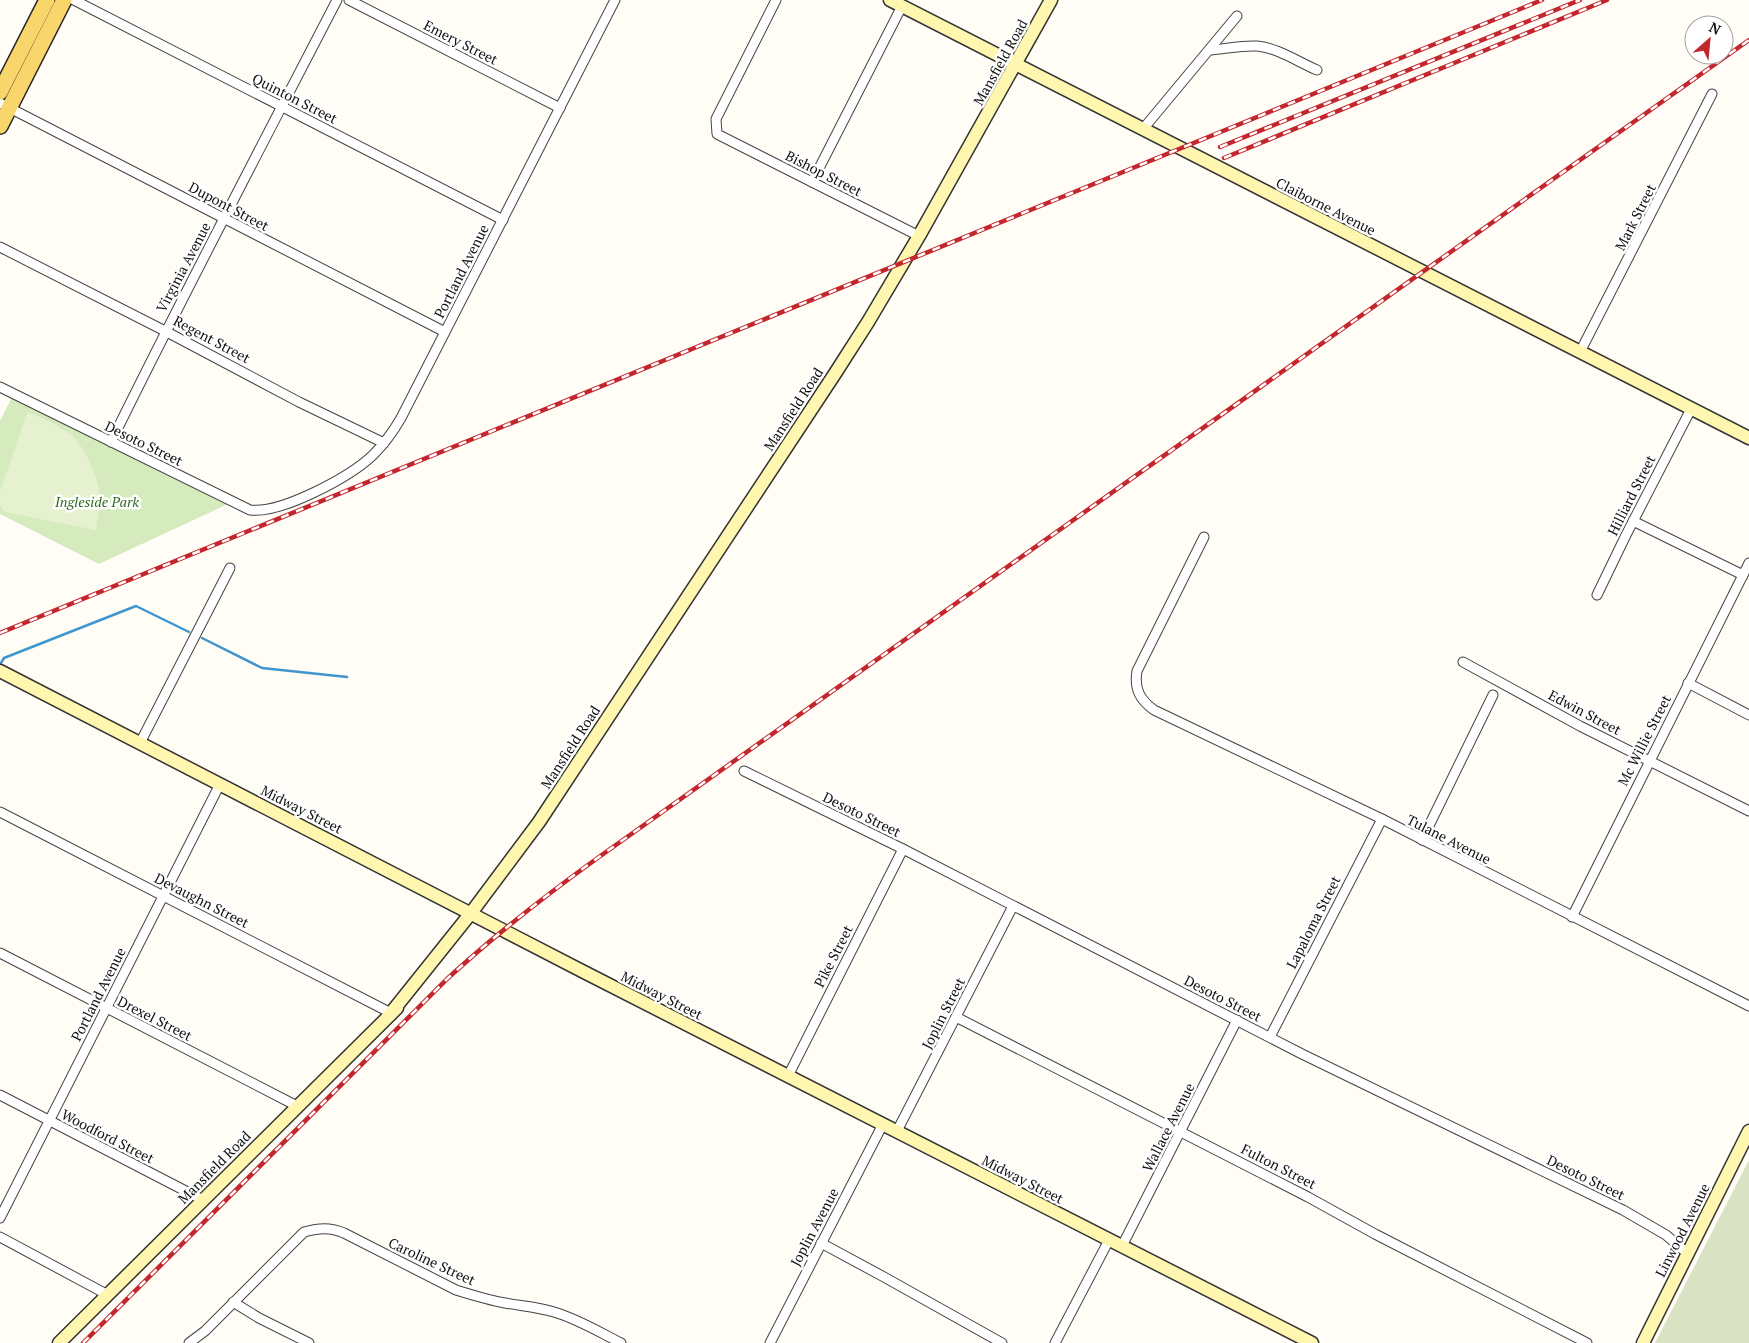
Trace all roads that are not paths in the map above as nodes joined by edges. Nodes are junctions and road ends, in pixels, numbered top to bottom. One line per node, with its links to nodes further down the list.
1 (47, 0): 14 (main road)
2 (64, 0): 16 (main road)
3 (74, 0): 17 (street, Quinton Street)
4 (337, 0): 17 (street, Virginia Avenue)
5 (349, 0): 18 (street, Emery Street)
6 (615, 0): 18 (street, Portland Avenue)
7 (776, 0): 21 (street, Bishop Street)
8 (1051, 0): 12 (street, Mansfield Road)
9 (898, 3): 12 (street, Claiborne Avenue); 21 (street)
10 (1237, 16): 11 (street)
11 (1210, 50): 13 (street); 20 (street)
12 (1016, 64): 20 (street, Claiborne Avenue); 24 (street, Mansfield Road)
13 (1317, 70)
14 (0, 92)
15 (1712, 94): 28 (street, Mark Street)
16 (5, 105): 19 (main road); 22 (street, Dupont Street)
17 (282, 107): 22 (street, Virginia Avenue); 23 (street, Quinton Street)
18 (560, 108): 23 (street, Portland Avenue)
19 (0, 126)
20 (1143, 129): 28 (street, Claiborne Avenue)
21 (812, 182): 24 (street, Bishop Street)
22 (224, 219): 26 (street, Virginia Avenue); 27 (street, Dupont Street)
23 (503, 220): 27 (street, Portland Avenue)
24 (919, 236): 57 (street, Mansfield Road)
25 (0, 247): 26 (street, Regent Street)
26 (166, 331): 32 (street, Virginia Avenue); 33 (street, Regent Street)
27 (445, 332): 33 (street, Portland Avenue)
28 (1580, 352): 30 (street, Claiborne Avenue)
29 (0, 387): 32 (street, Desoto Street)
30 (1691, 409): 31 (street, Claiborne Avenue); 35 (street, Hilliard Street)
31 (1749, 438)
32 (111, 442): 34 (street, Desoto Street)
33 (384, 443): 34 (street, Portland Avenue)
34 (279, 506)
35 (1632, 521): 39 (street); 40 (street, Hilliard Street)
36 (1204, 537): 52 (street, Tulane Avenue)
37 (1749, 563): 39 (street, Mc Willie Street)
38 (230, 568): 46 (street)
39 (1745, 577): 43 (street, Mc Willie Street)
40 (1597, 595)
41 (1463, 662): 47 (street, Edwin Street)
42 (0, 671): 46 (street, Midway Street)
43 (1688, 684): 45 (street); 47 (street, Mc Willie Street)
44 (1493, 695): 53 (street)
45 (1749, 715)
46 (140, 743): 49 (street, Midway Street)
47 (1649, 761): 51 (street, Edwin Street); 58 (street, Mc Willie Street)
48 (744, 771): 54 (street, Desoto Street)
49 (220, 784): 55 (street, Portland Avenue); 57 (street, Midway Street)
50 (0, 812): 55 (street, Devaughn Street)
51 (1749, 812)
52 (1382, 819): 53 (street, Tulane Avenue); 65 (street, Lapaloma Street)
53 (1422, 840): 58 (street, Tulane Avenue)
54 (903, 849): 56 (street, Desoto Street); 66 (street, Pike Street)
55 (163, 896): 61 (street, Portland Avenue); 62 (street, Devaughn Street)
56 (1013, 906): 63 (street, Joplin Street); 64 (street, Desoto Street)
57 (474, 915): 62 (street, Mansfield Road); 66 (street, Midway Street)
58 (1572, 917): 60 (street, Tulane Avenue)
59 (0, 953): 61 (street, Drexel Street)
60 (1749, 1006)
61 (106, 1008): 68 (street, Drexel Street); 69 (street, Portland Avenue)
62 (391, 1013): 68 (street, Mansfield Road)
63 (956, 1018): 72 (street, Joplin Street); 73 (street, Fulton Street)
64 (1237, 1020): 65 (street, Desoto Street); 73 (street, Wallace Avenue)
65 (1270, 1037): 80 (street, Desoto Street)
66 (788, 1076): 70 (street, Midway Street)
67 (0, 1096): 69 (street, Woodford Street)
68 (297, 1106): 74 (street, Mansfield Road)
69 (49, 1121): 74 (street, Woodford Street); 75 (street, Portland Avenue)
70 (883, 1124): 72 (street, Midway Street); 78 (street, Joplin Avenue)
71 (1749, 1130): 80 (street, Linwood Avenue)
72 (897, 1131): 77 (street, Midway Street)
73 (1181, 1132): 79 (street, Wallace Avenue); 91 (street, Fulton Street)
74 (203, 1200): 81 (street, Mansfield Road)
75 (0, 1218)
76 (0, 1237): 81 (street)
77 (1109, 1240): 79 (street, Midway Street); 89 (street)
78 (821, 1243): 87 (street, Joplin Avenue); 88 (street)
79 (1122, 1246): 90 (street, Midway Street)
80 (1687, 1253): 92 (street, Linwood Avenue)
81 (108, 1295): 83 (street, Mansfield Road)
82 (233, 1302): 84 (street); 85 (street); 86 (street, Caroline Street)
83 (59, 1343)
84 (189, 1343)
85 (309, 1343)
86 (621, 1343)
87 (770, 1343)
88 (1002, 1343)
89 (1055, 1343)
90 (1312, 1343)
91 (1587, 1343)
92 (1643, 1343)

